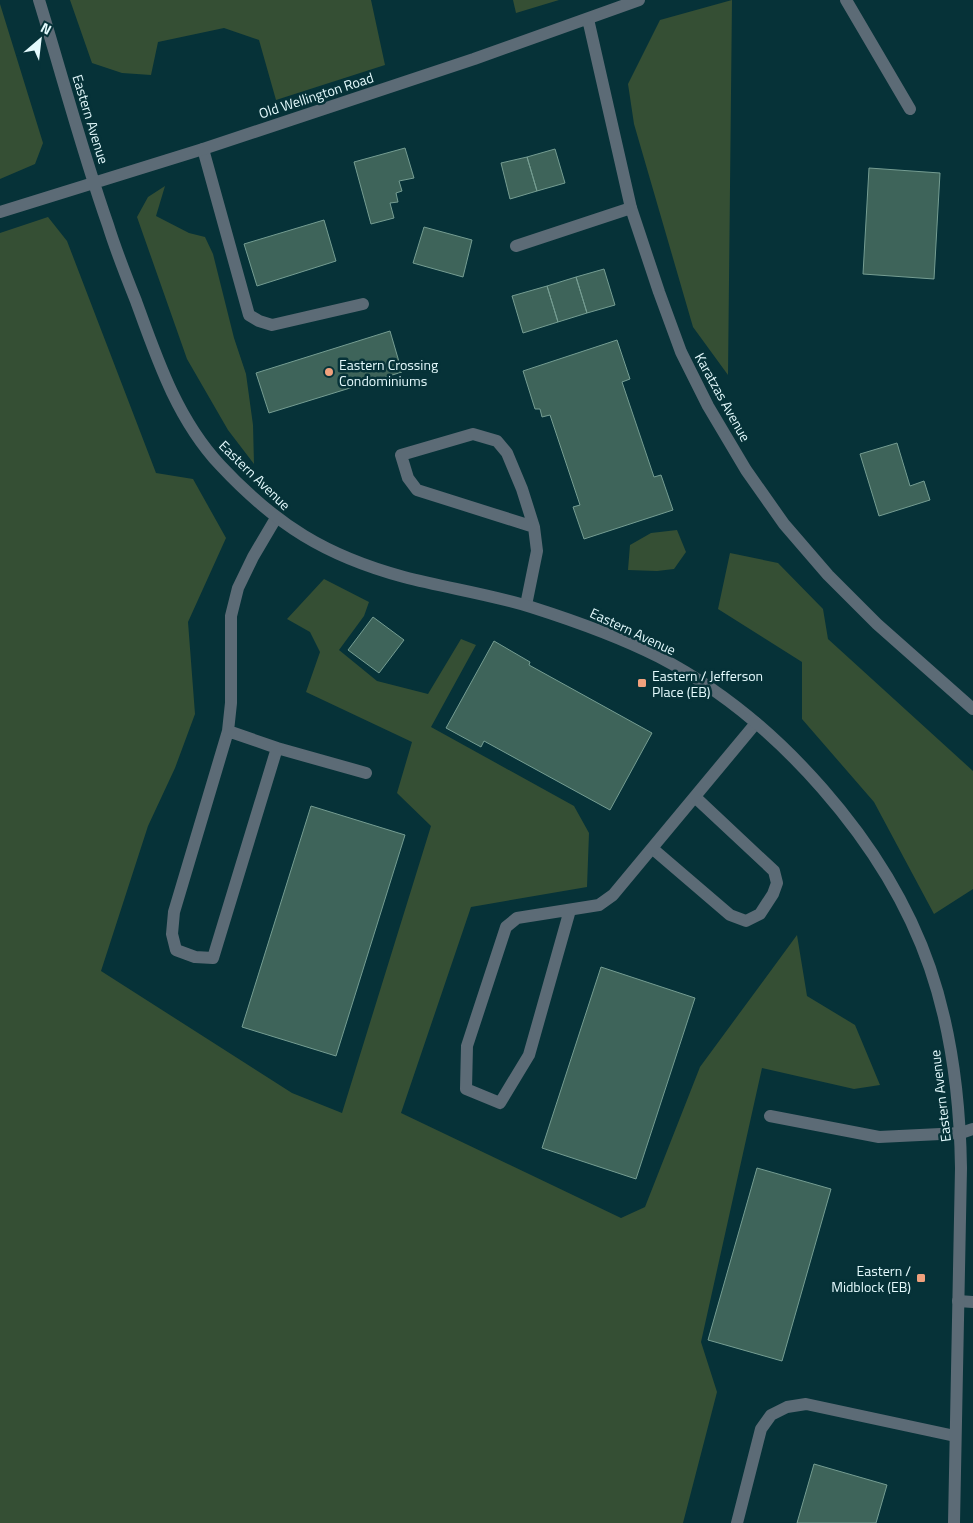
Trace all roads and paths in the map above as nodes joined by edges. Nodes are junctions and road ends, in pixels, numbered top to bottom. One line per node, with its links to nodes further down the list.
1 (40, 0): 7 (street, Eastern Avenue)
2 (639, 0): 4 (street, Old Wellington Road)
3 (846, 0): 5 (street)
4 (588, 19): 6 (street, Old Wellington Road); 8 (street, Karatzas Avenue)
5 (910, 109)
6 (203, 148): 7 (street, Old Wellington Road); 11 (street)
7 (95, 183): 9 (street, Old Wellington Road); 12 (street, Eastern Avenue)
8 (631, 208): 10 (street); 15 (street, Karatzas Avenue)
9 (0, 212)
10 (516, 246)
11 (363, 304)
12 (276, 518): 14 (street, Eastern Avenue); 17 (street)
13 (534, 527): 13 (street); 14 (street)
14 (526, 605): 16 (street, Eastern Avenue)
15 (973, 710)
16 (756, 723): 20 (street); 24 (street, Eastern Avenue)
17 (228, 731): 18 (street); 18 (street)
18 (277, 748): 19 (street)
19 (366, 773)
20 (695, 797): 21 (street); 21 (street)
21 (653, 849): 22 (street)
22 (570, 910): 22 (street)
23 (770, 1116): 24 (street)
24 (967, 1131): 25 (street, Eastern Avenue)
25 (958, 1301): 26 (street); 27 (street, Eastern Avenue)
26 (973, 1302)
27 (955, 1436): 28 (street); 29 (street, Eastern Avenue)
28 (738, 1523)
29 (954, 1523)

